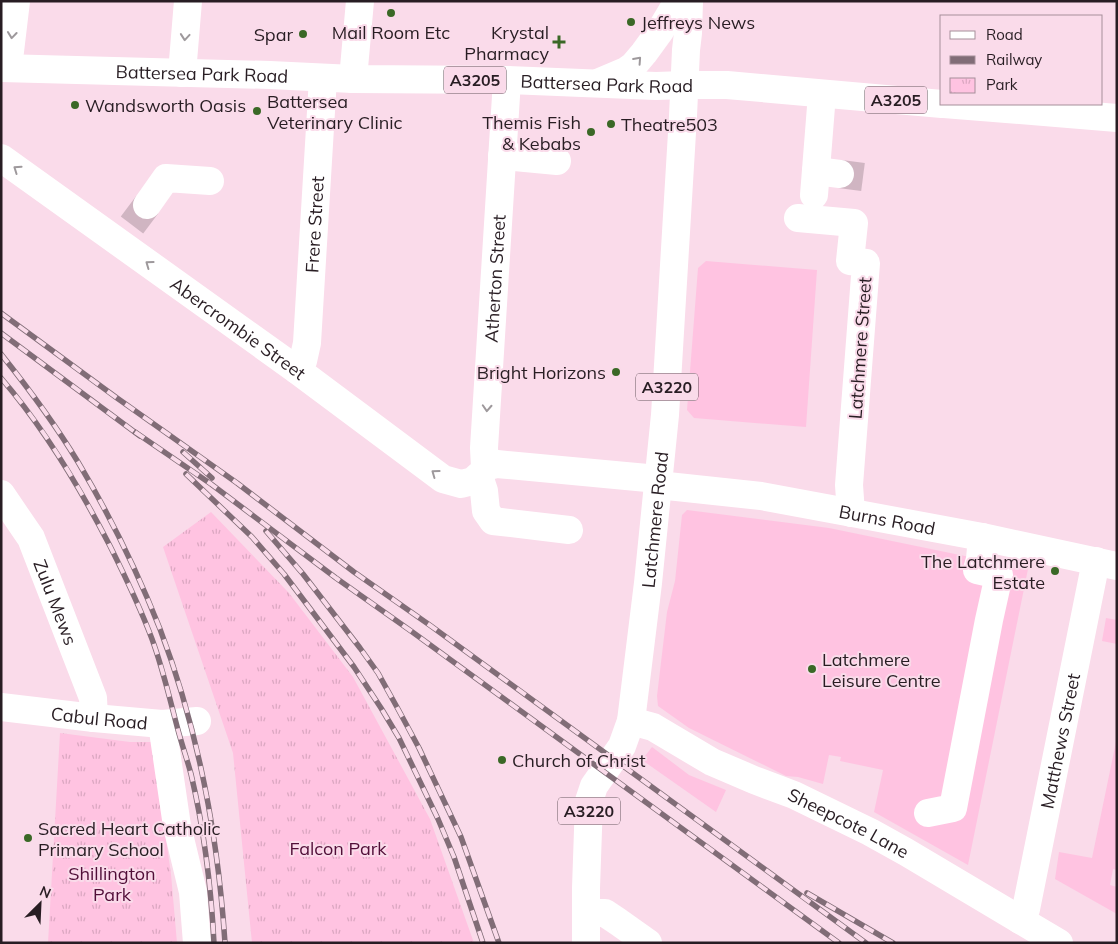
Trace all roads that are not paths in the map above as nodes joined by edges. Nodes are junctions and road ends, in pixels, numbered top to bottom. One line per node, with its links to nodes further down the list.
1 (16, 1): 6 (main road, one-way to 6)
2 (188, 1): 7 (main road, one-way to 7)
3 (360, 1): 9 (main road)
4 (678, 1): 11 (main road, one-way to 4)
5 (689, 1): 12 (main road, A3220)
6 (5, 68): 7 (main road, Battersea Park Road / A3205)
7 (182, 73): 8 (main road, Battersea Park Road / A3205)
8 (323, 78): 9 (main road, Battersea Park Road / A3205); 24 (main road, Frere Street)
9 (354, 79): 10 (main road, Battersea Park Road / A3205)
10 (507, 80): 11 (main road, Battersea Park Road / A3205); 17 (main road, Atherton Street)
11 (596, 84): 12 (main road, Battersea Park Road / A3205)
12 (684, 85): 13 (main road, Battersea Park Road / A3205); 27 (main road, Latchmere Road / A3220)
13 (822, 94): 14 (main road, Battersea Park Road / A3205); 20 (main road)
14 (940, 104)
15 (955, 105): 16 (main road, Battersea Park Road / A3205)
16 (1117, 118)
17 (502, 156): 19 (main road); 25 (main road, Atherton Street, one-way to 25)
18 (1, 158): 23 (main road, Abercrombie Street, one-way to 18)
19 (557, 161)
20 (823, 180)
21 (210, 181): 23 (main road)
22 (798, 218): 29 (main road, Latchmere Street)
23 (133, 224): 24 (main road, Abercrombie Street, one-way to 23)
24 (296, 370): 25 (main road, Abercrombie Street, one-way to 24)
25 (482, 471): 26 (main road, Abercrombie Street); 30 (main road, Atherton Street)
26 (627, 477): 27 (main road, Burns Road)
27 (658, 482): 29 (main road, Burns Road); 36 (main road, Latchmere Road / A3220)
28 (1, 494): 34 (main road, Zulu Mews)
29 (851, 513): 31 (main road, Burns Road)
30 (569, 530)
31 (982, 537): 32 (main road, Burns Road); 38 (main road)
32 (1106, 564): 40 (main road, Matthews Street)
33 (1, 707): 34 (main road, Cabul Road)
34 (94, 718): 37 (main road, Cabul Road)
35 (197, 721): 37 (main road, Cabul Road)
36 (631, 721): 39 (main road, Latchmere Road / A3220); 40 (main road, Sheepcote Lane)
37 (162, 724): 41 (main road)
38 (928, 813)
39 (586, 912): 42 (main road, Latchmere Road / A3220); 43 (main road)
40 (1020, 920): 44 (main road, Sheepcote Lane)
41 (197, 943)
42 (586, 943)
43 (648, 943)
44 (1059, 943)

